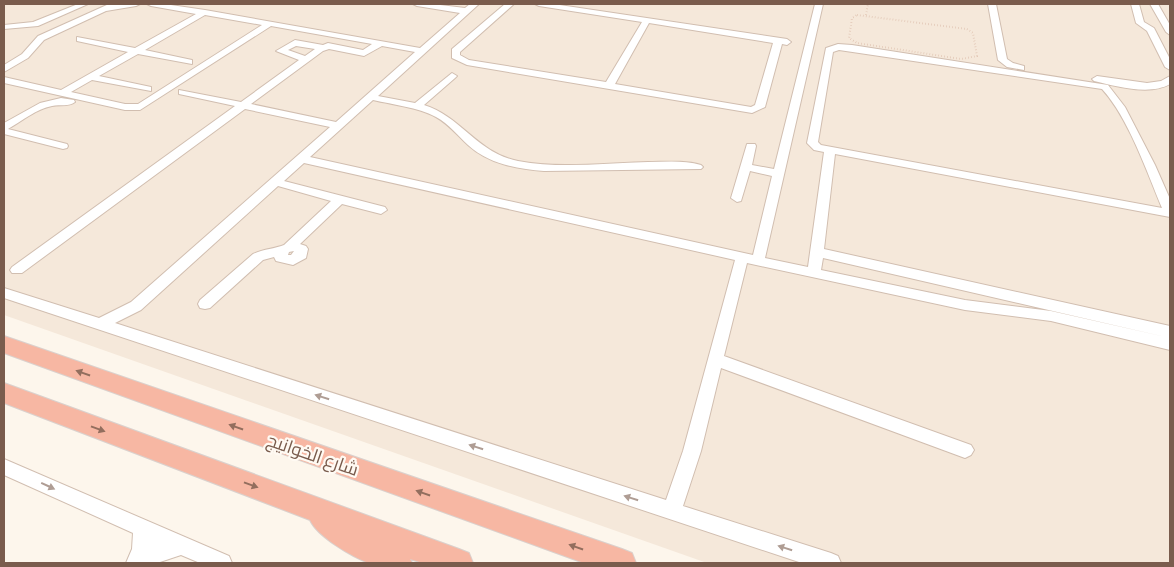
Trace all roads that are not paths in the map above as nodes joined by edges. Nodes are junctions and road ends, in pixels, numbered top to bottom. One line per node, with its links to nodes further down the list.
1 (84, 4): 17 (street)
2 (115, 4): 13 (street)
3 (136, 4): 13 (street)
4 (151, 4): 14 (street)
5 (417, 4): 12 (street)
6 (510, 4): 33 (street)
7 (539, 4): 15 (street)
8 (819, 4): 49 (street)
9 (992, 4): 31 (street)
10 (1135, 4): 27 (street)
11 (1154, 4): 18 (street)
12 (470, 8): 24 (street)
13 (102, 10): 19 (street)
14 (205, 12): 16 (street); 23 (street)
15 (648, 20): 33 (street); 33 (street)
16 (270, 23): 21 (street); 35 (street)
17 (7, 27): 19 (street)
18 (1170, 32)
19 (45, 36): 28 (street)
20 (80, 39): 23 (street)
21 (381, 43): 22 (street); 24 (street)
22 (322, 47): 25 (street); 25 (street)
23 (137, 51): 26 (street); 30 (street)
24 (422, 51): 37 (street)
25 (306, 59): 38 (street)
26 (189, 62)
27 (1170, 67)
28 (4, 69)
29 (452, 76): 39 (street)
30 (92, 77): 35 (street); 36 (street)
31 (1170, 79)
32 (4, 80): 35 (street)
33 (608, 86)
34 (182, 92): 38 (street)
35 (62, 93)
36 (137, 96)
37 (371, 97): 39 (street); 41 (street)
38 (242, 105): 41 (street); 58 (street)
39 (416, 107): 47 (street)
40 (100, 109): 42 (street)
41 (339, 126): 46 (street)
42 (4, 129): 43 (street)
43 (63, 146)
44 (751, 146): 48 (street)
45 (830, 151): 54 (street); 54 (street); 55 (street)
46 (302, 159): 50 (street); 56 (street)
47 (697, 167)
48 (746, 167): 49 (street); 51 (street)
49 (779, 174): 57 (street)
50 (276, 182): 52 (street); 62 (street)
51 (737, 198)
52 (340, 199): 53 (street); 61 (street)
53 (381, 210)
54 (1170, 213)
55 (818, 252): 59 (street); 65 (street)
56 (742, 257): 57 (street); 68 (street)
57 (758, 261): 59 (street)
58 (17, 270)
59 (814, 273): 67 (street)
60 (4, 293): 63 (street)
61 (206, 304)
62 (136, 306): 63 (street); 64 (street)
63 (100, 324): 64 (street)
64 (124, 332): 73 (street, one-way to 64)
65 (1170, 332)
66 (4, 344): 81 (highway, شارع الخوانيج, one-way to 66)
67 (1170, 344)
68 (715, 359): 70 (street); 73 (street)
69 (4, 393): 72 (highway, one-way to 72)
70 (965, 450)
71 (4, 466): 74 (street, one-way to 74)
72 (306, 506): 79 (highway); 80 (highway)
73 (672, 511): 82 (street, one-way to 73)
74 (142, 529): 75 (street); 76 (street)
75 (179, 546): 77 (street); 78 (street)
76 (136, 563)
77 (141, 563)
78 (222, 563)
79 (398, 563)
80 (459, 563)
81 (622, 563)
82 (831, 563)

